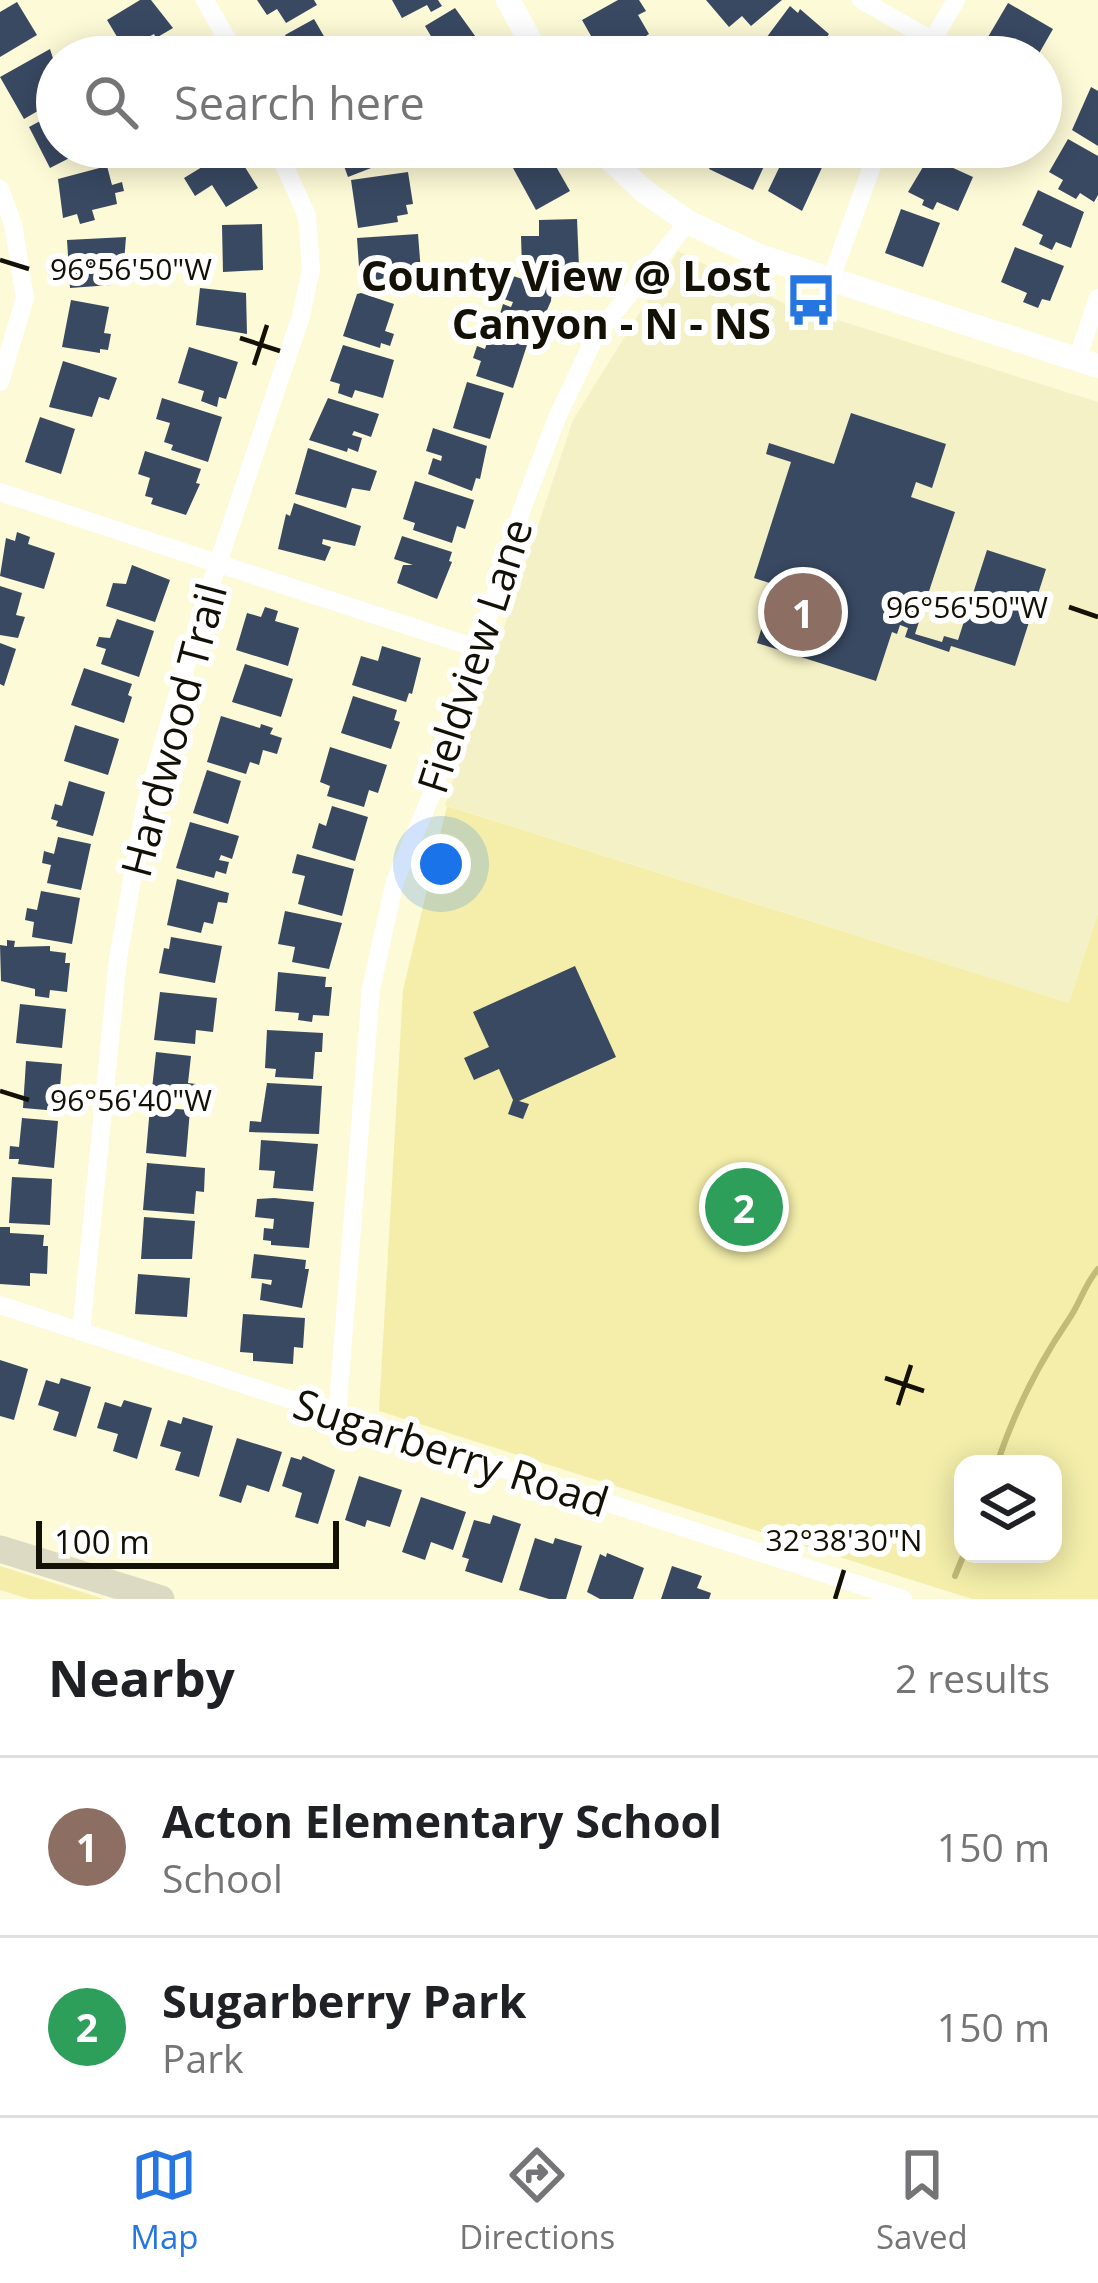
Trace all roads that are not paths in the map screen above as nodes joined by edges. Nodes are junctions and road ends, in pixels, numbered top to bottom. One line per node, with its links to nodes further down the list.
1 (205, 0): 5 (street)
2 (508, 0): 6 (street)
3 (861, 0): 7 (street)
4 (956, 0): 8 (street)
5 (225, 36)
6 (528, 36)
7 (909, 36)
8 (935, 36)
9 (285, 168): 19 (street, Hardwood Trail)
10 (619, 168): 13 (street)
11 (871, 168): 14 (street)
12 (0, 189): 17 (street)
13 (688, 222): 14 (street); 20 (street, Fieldview Lane)
14 (831, 279): 16 (street)
15 (1098, 298): 16 (street)
16 (1088, 363)
17 (0, 382)
18 (0, 492): 19 (street)
19 (218, 565): 20 (street); 22 (street, Hardwood Trail)
20 (479, 649): 23 (street, Fieldview Lane)
21 (0, 1305): 22 (street, Sugarberry Road)
22 (81, 1332): 23 (street, Sugarberry Road)
23 (337, 1416): 26 (street, Sugarberry Road)
24 (0, 1549): 25 (main road)
25 (161, 1599)
26 (904, 1599)

